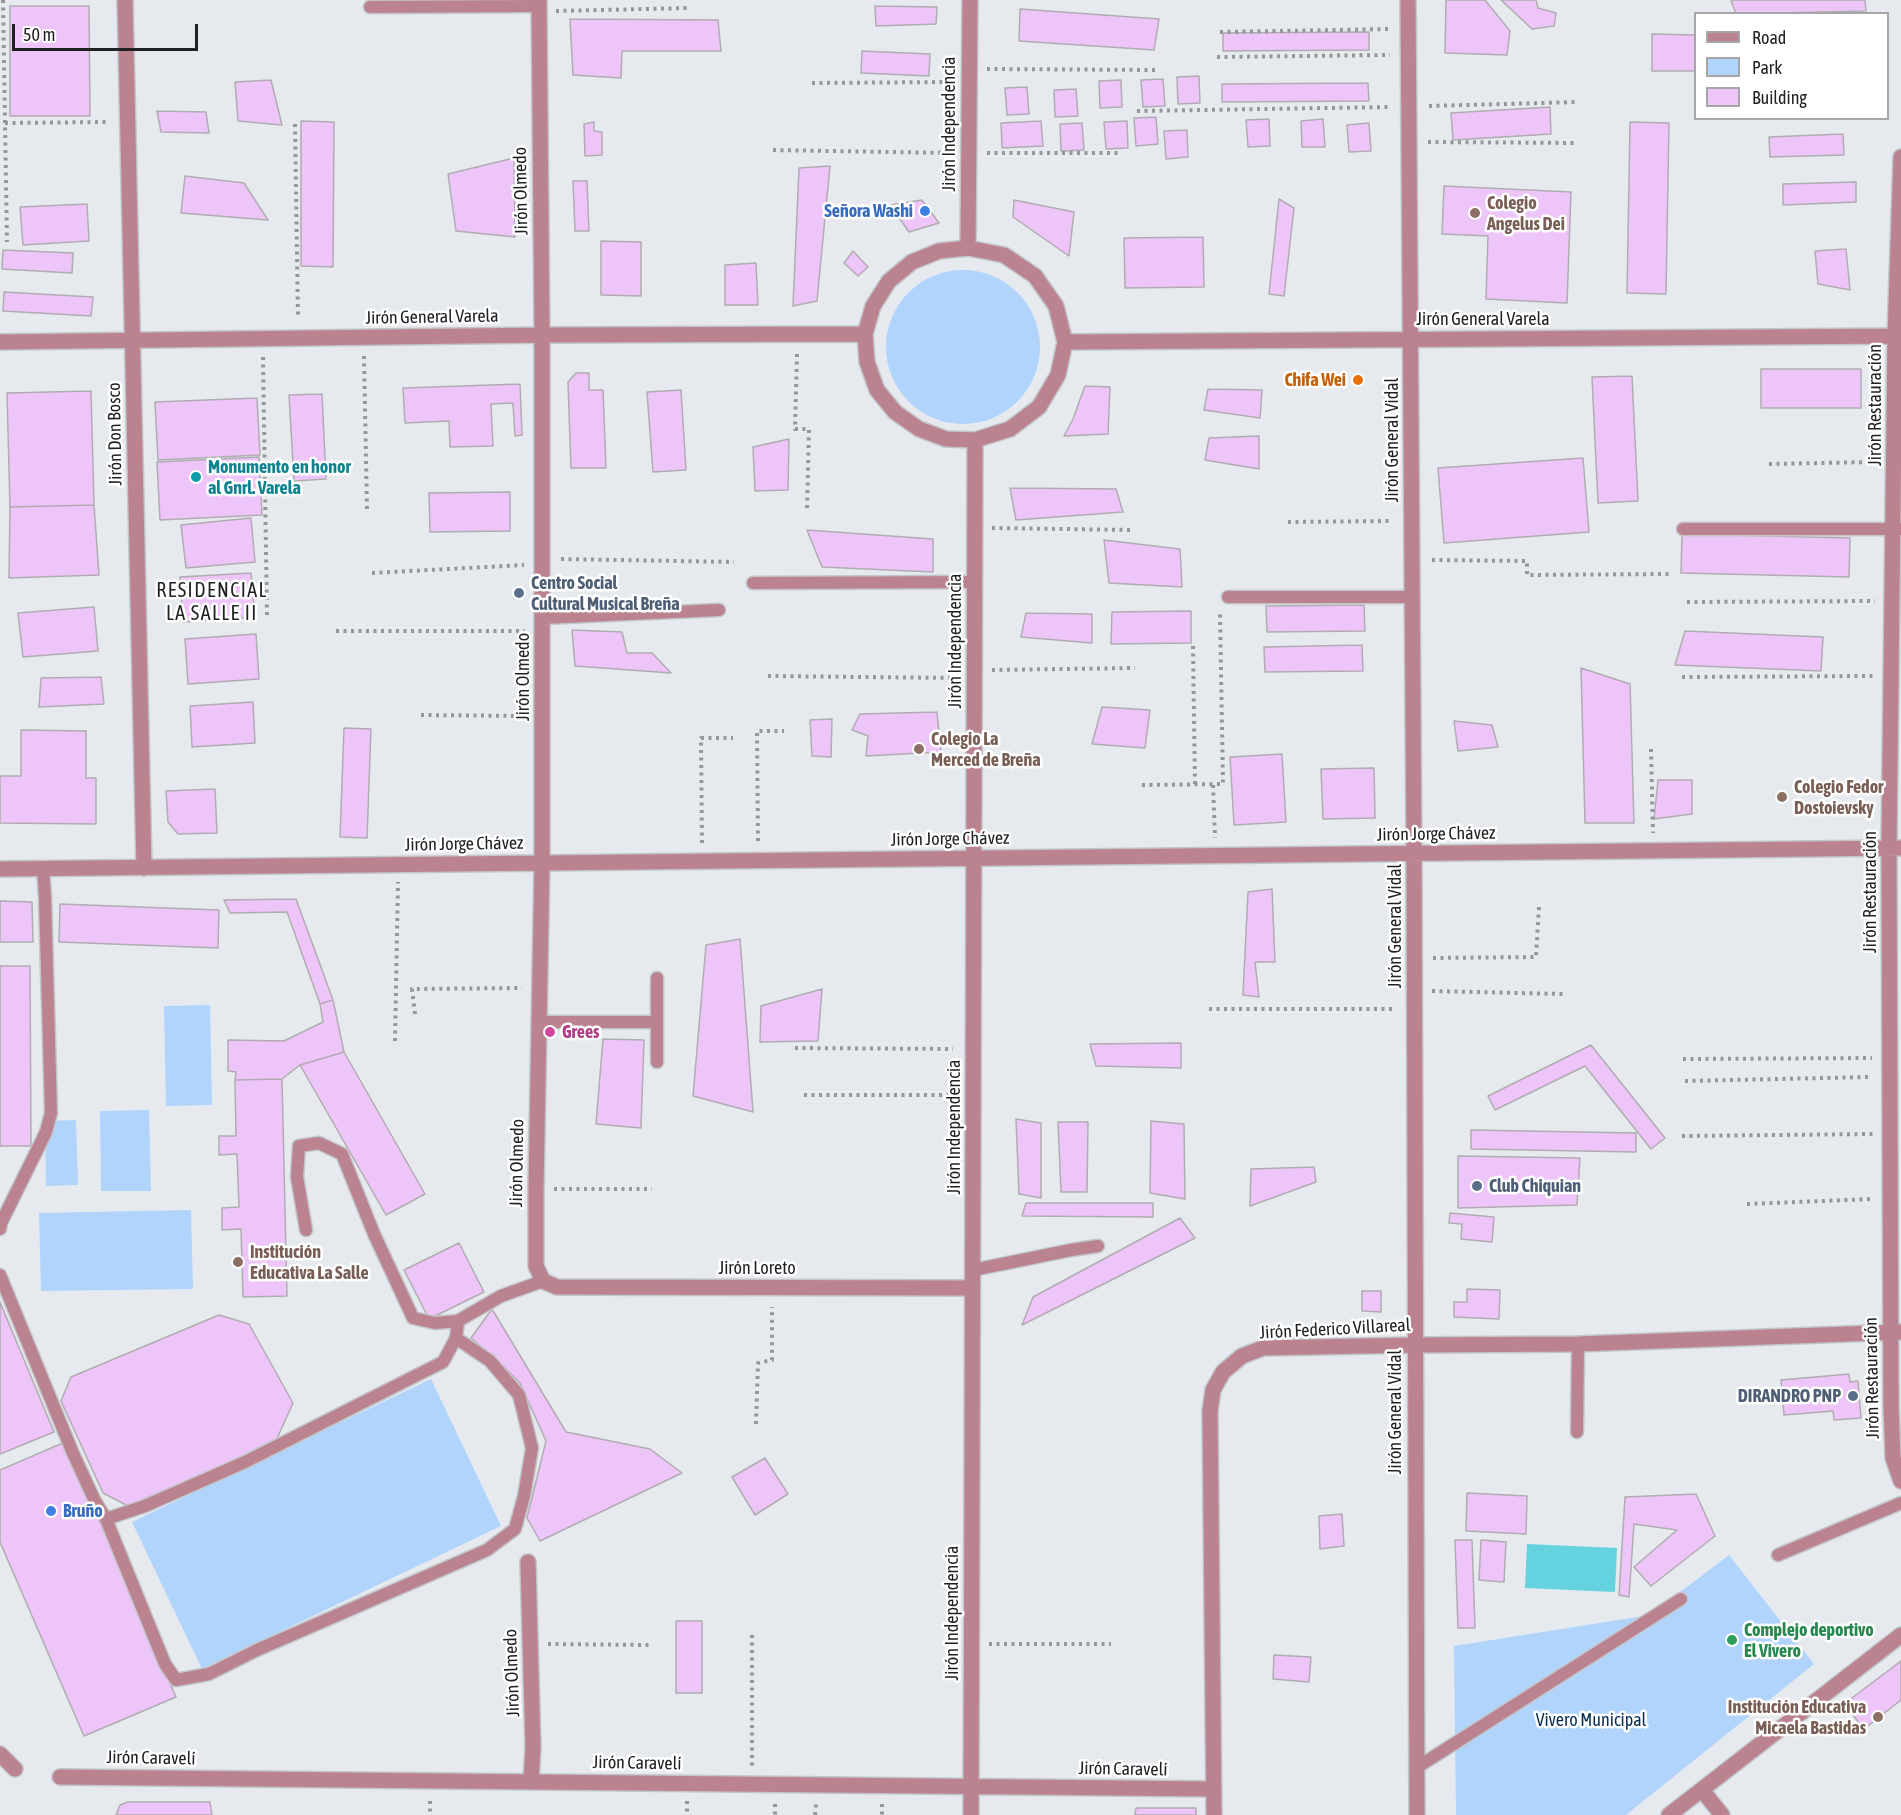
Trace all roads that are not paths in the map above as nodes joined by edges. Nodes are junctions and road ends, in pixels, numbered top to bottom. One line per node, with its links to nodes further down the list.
1 (125, 0): 11 (street, Jirón Don Bosco)
2 (970, 0): 7 (street, Jirón Independencia)
3 (1408, 0): 12 (street, Jirón General Vidal)
4 (539, 6): 5 (lane); 9 (street, Jirón Olmedo)
5 (369, 7)
6 (1901, 157): 10 (street, Jirón Restauración)
7 (968, 248): 8 (street); 14 (street)
8 (865, 334): 9 (street, Jirón General Varela); 15 (street)
9 (542, 335): 11 (street, Jirón General Varela); 23 (street, Jirón Olmedo)
10 (1898, 336): 12 (street, Jirón General Varela); 17 (street, Jirón Restauración)
11 (132, 340): 13 (street, Jirón General Varela); 28 (street, Jirón Don Bosco)
12 (1411, 340): 14 (street, Jirón General Varela); 20 (street, Jirón General Vidal)
13 (0, 342)
14 (1065, 342): 15 (street)
15 (975, 440): 18 (street, Jirón Independencia)
16 (1683, 529): 17 (lane)
17 (1897, 529): 24 (street, Jirón Restauración)
18 (975, 582): 19 (lane); 26 (street, Jirón Independencia)
19 (753, 583)
20 (1413, 597): 21 (lane); 25 (street, Jirón General Vidal)
21 (1224, 600)
22 (720, 610): 23 (lane)
23 (542, 624): 27 (street, Jirón Olmedo)
24 (1895, 848): 25 (street, Jirón Jorge Chávez); 44 (street, Jirón Restauración)
25 (1414, 854): 26 (street, Jirón Jorge Chávez); 47 (street, Jirón General Vidal)
26 (974, 858): 27 (street, Jirón Jorge Chávez); 39 (street, Jirón Independencia)
27 (542, 863): 28 (street, Jirón Jorge Chávez); 32 (street, Jirón Olmedo)
28 (144, 868): 29 (street, Jirón Jorge Chávez)
29 (43, 869): 30 (street, Jirón Jorge Chávez); 35 (lane)
30 (0, 870)
31 (657, 978): 33 (lane)
32 (539, 1022): 33 (lane); 41 (street, Jirón Olmedo)
33 (657, 1022): 34 (lane)
34 (657, 1062)
35 (0, 1222): 36 (lane)
36 (0, 1229)
37 (306, 1230): 43 (lane)
38 (1098, 1246): 39 (lane)
39 (973, 1270): 42 (street, Jirón Independencia)
40 (0, 1275): 52 (lane)
41 (543, 1281): 42 (street, Jirón Loreto); 43 (lane)
42 (972, 1288): 62 (street, Jirón Independencia)
43 (458, 1321): 45 (lane)
44 (1896, 1333): 46 (street, Jirón Federico Villareal); 48 (street, Jirón Restauración)
45 (456, 1338): 52 (lane); 52 (lane)
46 (1578, 1344): 47 (street, Jirón Federico Villareal); 49 (lane)
47 (1415, 1345): 58 (street, Jirón General Vidal); 63 (street, Jirón Federico Villareal)
48 (1896, 1402): 50 (street, Jirón Restauración)
49 (1577, 1431)
50 (1901, 1480)
51 (1901, 1503): 53 (lane)
52 (106, 1519)
53 (1778, 1555)
54 (528, 1562): 61 (street, Jirón Olmedo)
55 (1681, 1599): 58 (lane)
56 (1901, 1635): 64 (street)
57 (0, 1754): 59 (street)
58 (1416, 1768): 67 (street, Jirón General Vidal)
59 (15, 1769)
60 (60, 1777): 61 (street, Jirón Caravelí)
61 (531, 1782): 62 (street, Jirón Caravelí)
62 (971, 1787): 63 (street, Jirón Caravelí); 65 (street, Jirón Independencia)
63 (1213, 1789): 66 (street, Jirón Federico Villareal)
64 (1702, 1790): 68 (street); 69 (street)
65 (971, 1815)
66 (1214, 1815)
67 (1417, 1815)
68 (1669, 1815)
69 (1722, 1815)

